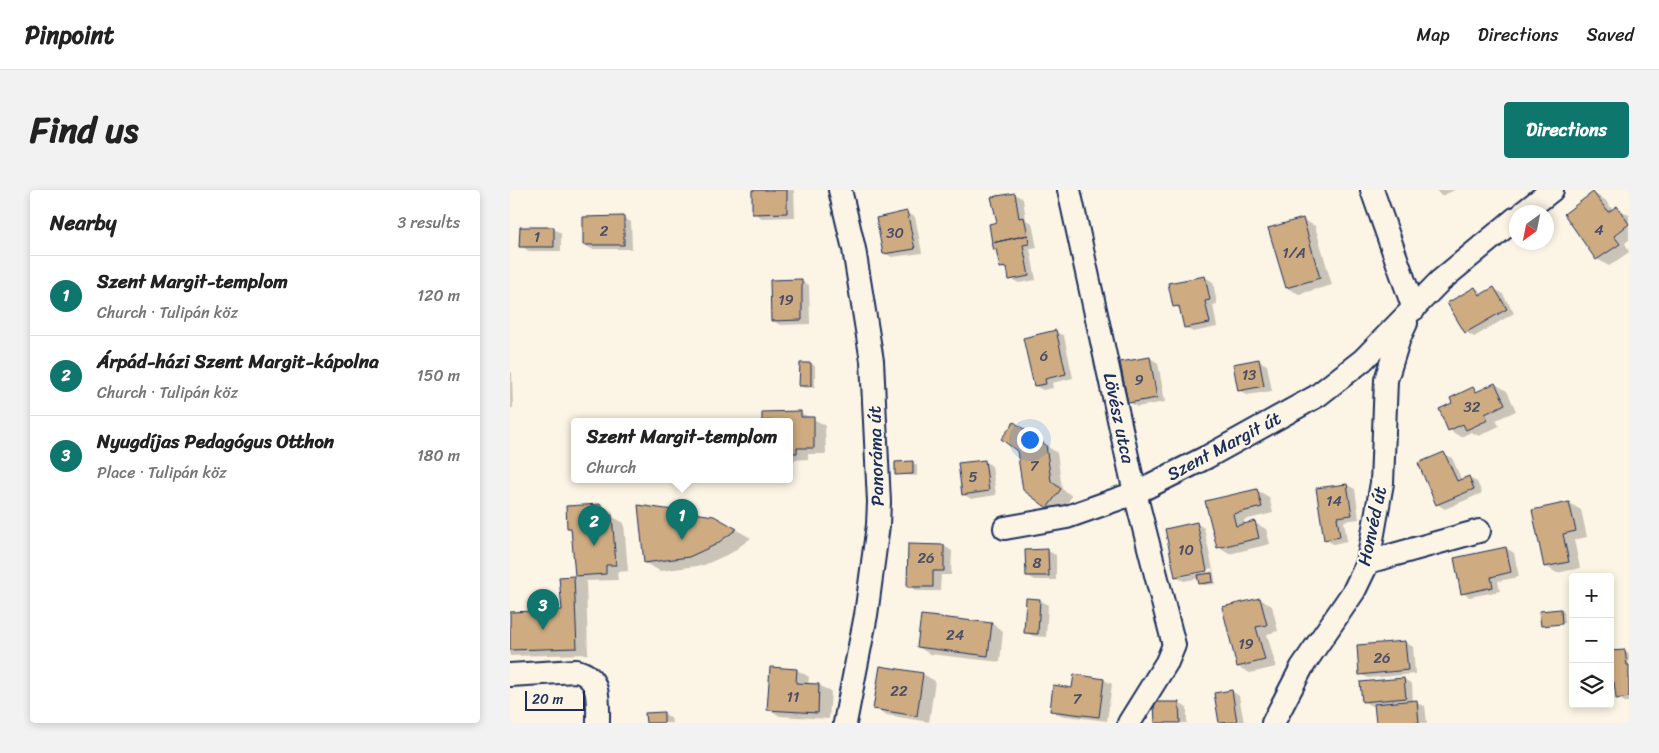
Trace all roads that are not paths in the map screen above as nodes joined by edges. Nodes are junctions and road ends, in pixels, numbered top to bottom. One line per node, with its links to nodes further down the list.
1 (840, 190): 14 (street, Panoráma út)
2 (1069, 190): 8 (street, Lövész utca)
3 (1372, 190): 7 (street)
4 (1552, 190): 5 (street)
5 (1533, 205)
6 (1509, 224): 7 (street)
7 (1414, 309): 8 (street, Szent Margit út); 11 (street, Honvéd út)
8 (1135, 492): 9 (street, Szent Margit út); 15 (street, Lövész utca)
9 (1005, 528)
10 (1478, 531): 11 (street)
11 (1368, 562): 16 (street, Honvéd út)
12 (510, 675): 13 (street)
13 (598, 723)
14 (845, 723)
15 (1129, 723)
16 (1273, 723)

